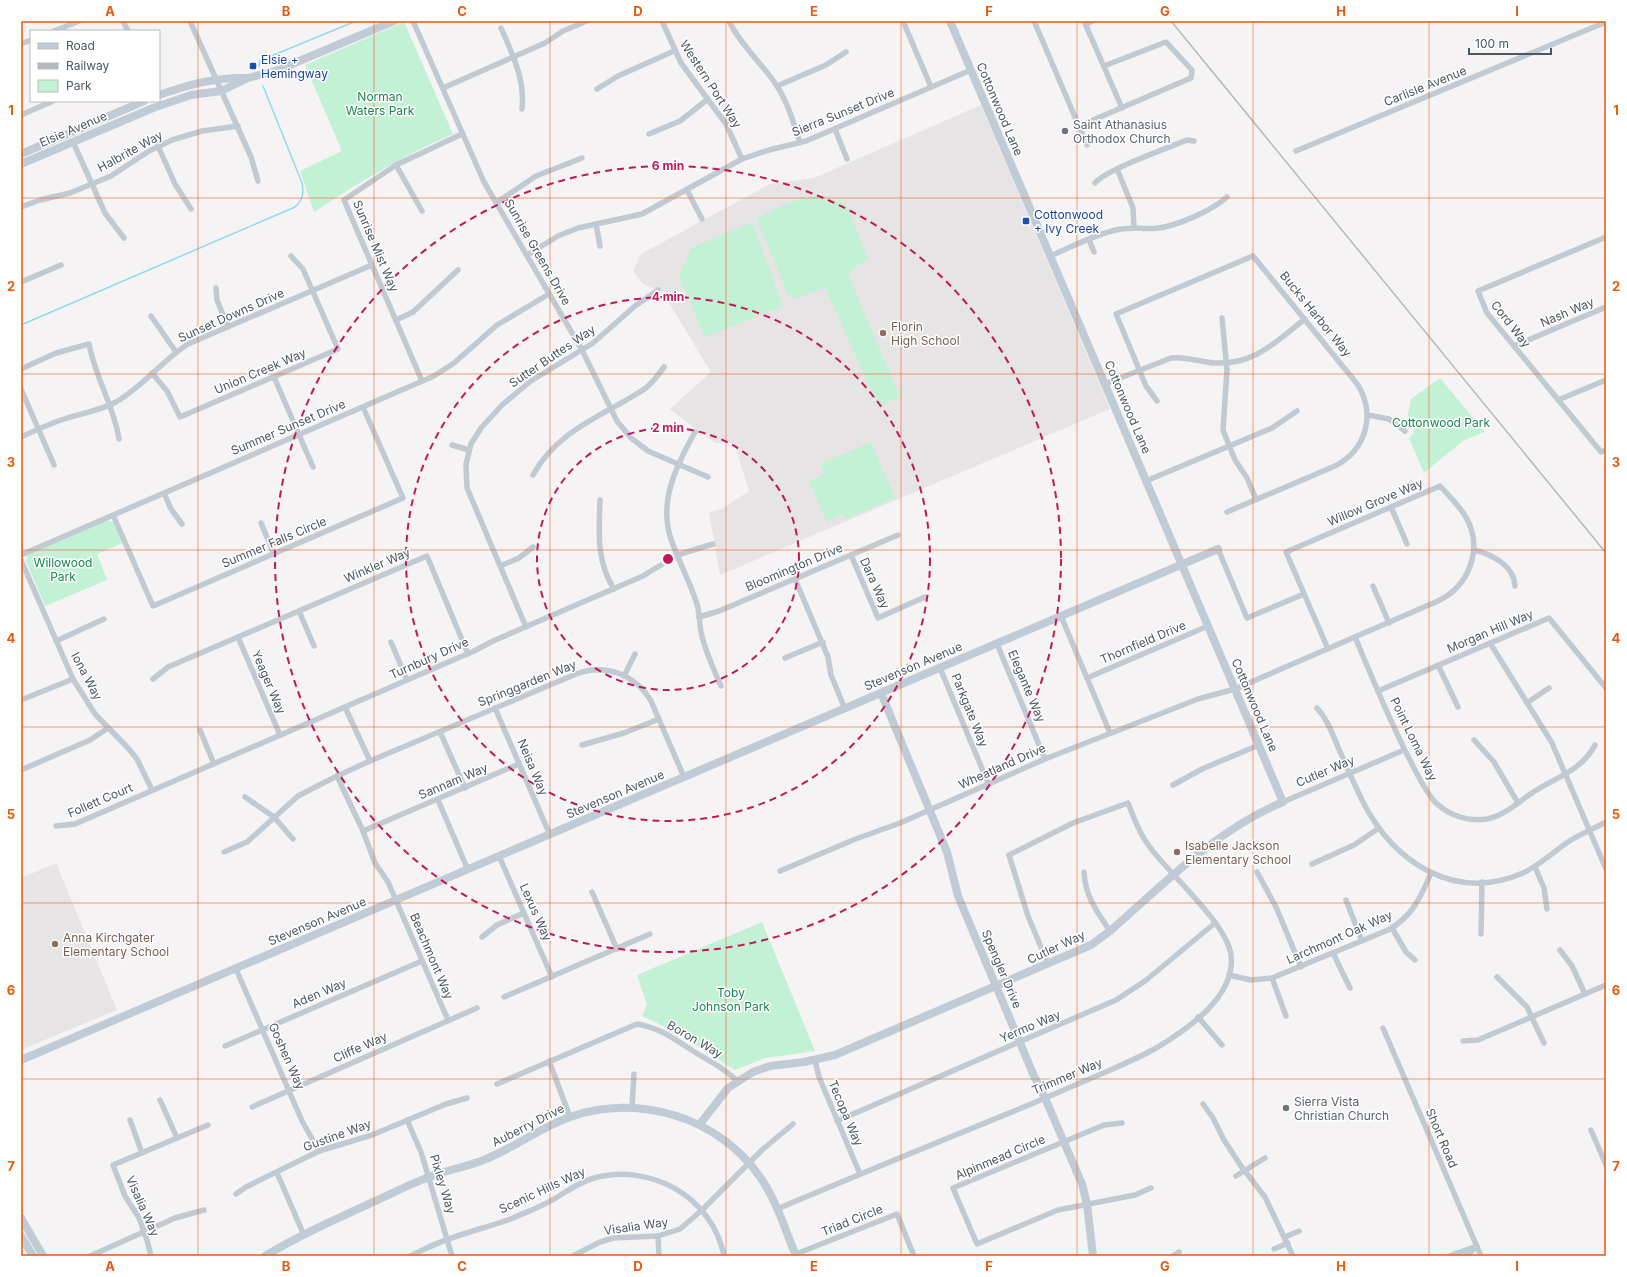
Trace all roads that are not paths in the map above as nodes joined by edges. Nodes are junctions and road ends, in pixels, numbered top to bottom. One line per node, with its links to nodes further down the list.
1 (79, 21): 17 (street)
2 (123, 21): 18 (street)
3 (190, 21): 25 (street)
4 (394, 21): 24 (street, Elsie Avenue)
5 (413, 21): 28 (street, Sunrise Greens Drive)
6 (587, 21): 14 (street)
7 (662, 21): 19 (street, Western Port Way)
8 (729, 21): 26 (street)
9 (903, 21): 27 (street)
10 (950, 21): 23 (street, Cottonwood Lane)
11 (1034, 21): 39 (street)
12 (1093, 21): 15 (street)
13 (1606, 22): 49 (street, Carlisle Avenue)
14 (575, 23): 21 (street)
15 (1085, 23): 22 (street)
16 (501, 28): 21 (street)
17 (56, 30)
18 (128, 30)
19 (674, 51): 29 (street); 32 (street, Western Port Way)
20 (846, 52): 26 (street)
21 (513, 57): 28 (street); 36 (street)
22 (1104, 66): 35 (street); 35 (street)
23 (971, 70): 27 (street, Sierra Sunset Drive); 76 (street, Cottonwood Lane)
24 (248, 78): 25 (street, Elsie Avenue); 30 (street, Elsie Avenue)
25 (216, 79): 30 (street); 31 (street, Elsie Avenue)
26 (777, 86): 46 (street)
27 (931, 87): 40 (street, Sierra Sunset Drive)
28 (443, 88): 42 (street, Sunrise Greens Drive)
29 (597, 89)
30 (221, 91): 38 (street); 45 (street, Elsie Avenue)
31 (160, 95)
32 (708, 99): 43 (street); 52 (street, Western Port Way)
33 (51, 102): 37 (street)
34 (142, 102): 41 (street, Elsie Avenue)
35 (1122, 108): 39 (street)
36 (522, 109)
37 (21, 115)
38 (238, 126): 48 (street, Halbrite Way); 57 (street)
39 (1079, 126): 47 (street)
40 (834, 129): 46 (street, Sierra Sunset Drive); 53 (street)
41 (70, 133): 45 (street); 50 (street, Elsie Avenue)
42 (462, 134): 55 (street, Sunrise Mist Way); 62 (street, Sunrise Greens Drive)
43 (649, 134)
44 (1194, 141): 56 (street)
45 (73, 142): 54 (street, Elsie Avenue); 59 (street)
46 (800, 143): 52 (street, Sierra Sunset Drive)
47 (1087, 145)
48 (158, 146): 59 (street, Halbrite Way); 64 (street)
49 (1296, 151)
50 (21, 154)
51 (582, 158): 62 (street)
52 (742, 159): 60 (street, Sierra Sunset Drive)
53 (847, 159)
54 (21, 164)
55 (396, 165): 65 (street); 78 (street, Sunrise Mist Way)
56 (1117, 170): 58 (street); 68 (street)
57 (258, 181)
58 (1095, 183)
59 (92, 184): 63 (street, Halbrite Way); 70 (street)
60 (687, 190): 66 (street); 67 (street, Sierra Sunset Drive)
61 (1227, 197): 68 (street)
62 (496, 203): 74 (street, Sunrise Greens Drive)
63 (21, 207)
64 (192, 209)
65 (422, 211)
66 (702, 219)
67 (596, 224): 72 (street); 74 (street, Sierra Sunset Drive)
68 (1134, 228): 71 (street)
69 (1606, 237): 91 (street, Cord Way)
70 (124, 238)
71 (1089, 240): 73 (street); 76 (street)
72 (600, 246)
73 (1094, 252)
74 (526, 255): 84 (street, Sunrise Greens Drive)
75 (292, 256): 83 (street)
76 (1050, 256): 102 (street, Cottonwood Lane)
77 (61, 265): 80 (street)
78 (372, 265): 83 (street, Sunset Downs Drive); 89 (street, Sunrise Mist Way)
79 (458, 270): 89 (street)
80 (21, 282)
81 (216, 288): 90 (street)
82 (658, 290): 92 (street, Sutter Buttes Way)
83 (312, 291): 90 (street, Sunset Downs Drive); 99 (street, Union Creek Way)
84 (549, 294): 92 (street, Sunrise Greens Drive); 101 (street, Summer Sunset Drive)
85 (1606, 307): 91 (street, Nash Way)
86 (151, 316): 93 (street)
87 (1222, 318): 94 (street)
88 (1305, 319): 94 (street); 97 (street, Bucks Harbor Way); 110 (street, Bucks Harbor Way)
89 (396, 320): 101 (street, Sunrise Mist Way)
90 (228, 327): 93 (street, Sunset Downs Drive)
91 (1514, 346): 104 (street, Cord Way)
92 (582, 350): 108 (street, Sunrise Greens Drive); 119 (street, Sutter Buttes Way)
93 (176, 352): 98 (street, Sunset Downs Drive)
94 (1226, 363): 97 (street); 118 (street)
95 (664, 367): 108 (street)
96 (21, 369): 106 (street)
97 (1139, 369): 102 (street); 105 (street)
98 (152, 373): 99 (street, Union Creek Way); 106 (street, Sunset Downs Drive)
99 (274, 377): 114 (street)
100 (1606, 380): 104 (street)
101 (422, 381): 107 (street, Summer Sunset Drive)
102 (1105, 384): 126 (street, Cottonwood Lane)
103 (21, 389): 111 (street)
104 (1558, 400): 120 (street, Cord Way)
105 (1157, 401)
106 (110, 405): 111 (street, Sunset Downs Drive); 116 (street)
107 (363, 407): 114 (street, Summer Sunset Drive); 141 (street, Summer Falls Circle)
108 (610, 409): 122 (street, Sunrise Greens Drive); 124 (street)
109 (1297, 411): 118 (street)
110 (1368, 415): 112 (street); 129 (street, Bucks Harbor Way)
111 (38, 429): 115 (street, Sunset Downs Drive); 121 (street)
112 (1405, 431)
113 (695, 432): 122 (street)
114 (299, 434): 123 (street); 127 (street, Summer Sunset Drive)
115 (21, 436)
116 (119, 439)
117 (452, 445): 119 (street)
118 (1228, 446): 126 (street); 129 (street)
119 (469, 450): 147 (street, Sutter Buttes Way)
120 (1606, 450)
121 (54, 465)
122 (678, 465): 125 (street, Sunrise Greens Drive); 143 (street)
123 (313, 467)
124 (533, 475)
125 (708, 477)
126 (1146, 481): 146 (street, Cottonwood Lane)
127 (164, 493): 132 (street, Summer Sunset Drive); 134 (street)
128 (600, 500): 151 (street)
129 (1256, 500): 131 (street, Bucks Harbor Way)
130 (1391, 507): 137 (street); 140 (street, Willow Grove Way); 152 (street, Willow Grove Way)
131 (1227, 512)
132 (113, 515): 141 (street, Summer Falls Circle); 142 (street, Summer Sunset Drive)
133 (261, 523): 141 (street)
134 (182, 524)
135 (898, 535): 144 (street, Bloomington Drive)
136 (713, 544): 143 (street, Turnbury Drive)
137 (1407, 544)
138 (534, 547): 147 (street)
139 (1218, 549): 146 (street, Stevenson Avenue); 152 (street)
140 (1474, 550): 150 (street); 158 (street, Willow Grove Way)
141 (274, 554)
142 (21, 555)
143 (677, 555): 151 (street, Turnbury Drive); 156 (street)
144 (851, 555): 148 (street, Bloomington Drive); 153 (street, Dara Way)
145 (21, 560): 163 (street, Iona Way)
146 (1182, 565): 155 (street, Stevenson Avenue); 159 (street, Cottonwood Lane)
147 (500, 566): 160 (street, Sutter Buttes Way)
148 (795, 579): 156 (street, Bloomington Drive); 165 (street)
149 (1373, 586): 158 (street)
150 (1515, 586)
151 (614, 589): 160 (street, Turnbury Drive)
152 (1304, 594): 169 (street, Willow Grove Way)
153 (925, 596)
154 (299, 611): 161 (street, Winkler Way); 168 (street); 170 (street, Winkler Way)
155 (1061, 616): 167 (street, Stevenson Avenue); 176 (street)
156 (699, 617): 180 (street)
157 (104, 619): 163 (street)
158 (1389, 622): 162 (street, Willow Grove Way)
159 (1208, 626): 176 (street, Thornfield Drive); 183 (street, Cottonwood Lane)
160 (526, 627): 170 (street, Turnbury Drive)
161 (238, 637): 178 (street, Winkler Way); 198 (street, Yeager Way)
162 (1355, 637): 169 (street, Willow Grove Way); 184 (street, Point Loma Way)
163 (56, 641): 177 (street, Iona Way)
164 (391, 642): 179 (street)
165 (822, 642): 172 (street); 191 (street)
166 (1490, 643): 173 (street, Morgan Hill Way); 182 (street, Morgan Hill Way); 187 (street)
167 (997, 644): 174 (street, Stevenson Avenue); 204 (street, Elegante Way)
168 (314, 646)
169 (1328, 649): 183 (street, Willow Grove Way)
170 (468, 654): 179 (street, Turnbury Drive)
171 (635, 654): 175 (street)
172 (785, 658)
173 (1438, 665): 184 (street, Morgan Hill Way); 189 (street)
174 (940, 668): 185 (street, Stevenson Avenue); 213 (street, Parkgate Way)
175 (624, 676): 190 (street, Springgarden Way); 193 (street, Springgarden Way)
176 (1087, 678): 197 (street)
177 (73, 679): 186 (street); 194 (street, Iona Way)
178 (153, 679)
179 (407, 680): 188 (street, Turnbury Drive)
180 (721, 686)
181 (1549, 688): 187 (street)
182 (1606, 688)
183 (1235, 689): 197 (street, Wheatland Drive); 201 (street, Cottonwood Lane)
184 (1378, 691): 203 (street, Point Loma Way)
185 (881, 693): 191 (street, Stevenson Avenue); 221 (street, Spengler Drive)
186 (21, 700)
187 (1528, 702): 210 (street)
188 (345, 707): 198 (street, Turnbury Drive); 205 (street)
189 (1458, 707)
190 (495, 708): 196 (street, Springgarden Way); 207 (street, Neisa Way)
191 (845, 708): 212 (street, Stevenson Avenue)
192 (1316, 708): 209 (street)
193 (659, 719): 200 (street); 212 (street, Springgarden Way)
194 (108, 728): 208 (street); 216 (street, Iona Way)
195 (200, 730): 206 (street)
196 (440, 732): 205 (street, Springgarden Way); 215 (street)
197 (1110, 733): 204 (street, Wheatland Drive)
198 (280, 735): 206 (street, Turnbury Drive)
199 (1474, 740): 220 (street)
200 (582, 745)
201 (1259, 745): 214 (street); 219 (street, Cottonwood Lane)
202 (1595, 745): 210 (street, Point Loma Way)
203 (1404, 750): 209 (street, Cutler Way); 220 (street, Point Loma Way)
204 (1045, 759): 213 (street, Wheatland Drive)
205 (370, 761): 211 (street, Springgarden Way)
206 (214, 764): 216 (street, Turnbury Drive)
207 (519, 764): 215 (street, Sannam Way); 228 (street, Neisa Way)
208 (21, 770)
209 (1349, 774): 219 (street, Cutler Way); 225 (street)
210 (1566, 774): 220 (street, Point Loma Way); 227 (street)
211 (337, 776): 222 (street, Springgarden Way); 226 (street, Beachmont Way)
212 (684, 777): 228 (street, Stevenson Avenue)
213 (988, 783): 221 (street, Wheatland Drive)
214 (1173, 785)
215 (465, 788): 218 (street, Sannam Way)
216 (152, 790): 224 (street, Follett Court)
217 (245, 797): 222 (street)
218 (438, 800): 226 (street, Sannam Way); 235 (street)
219 (1283, 802): 240 (street, Cutler Way)
220 (1518, 803)
221 (930, 811): 236 (street, Wheatland Drive); 267 (street, Spengler Drive)
222 (274, 816): 229 (street); 230 (street, Springgarden Way)
223 (1606, 822): 227 (street)
224 (56, 826)
225 (1379, 828): 232 (street); 239 (street)
226 (363, 831): 243 (street, Beachmont Way)
227 (1590, 831): 233 (street); 234 (street)
228 (550, 835): 231 (street, Stevenson Avenue)
229 (293, 839)
230 (224, 852)
231 (500, 856): 235 (street, Stevenson Avenue); 246 (street, Lexus Way)
232 (1312, 864)
233 (1535, 867): 241 (street); 245 (street)
234 (1606, 869)
235 (468, 870): 243 (street, Stevenson Avenue)
236 (780, 871)
237 (1084, 872): 249 (street)
238 (1257, 872): 260 (street)
239 (1431, 873): 241 (street); 248 (street, Larchmont Oak Way)
240 (1174, 876): 247 (street, Trimmer Way); 249 (street, Cutler Way); 259 (street, Trimmer Way)
241 (1482, 882): 251 (street)
242 (592, 892): 254 (street)
243 (396, 900): 258 (street, Beachmont Way); 261 (street, Stevenson Avenue)
244 (1346, 900): 253 (street)
245 (1548, 909)
246 (524, 913): 252 (street); 263 (street, Lexus Way)
247 (1215, 923): 262 (street, Trimmer Way); 279 (street, Yermo Way)
248 (1392, 928): 253 (street, Larchmont Oak Way); 257 (street)
249 (1110, 931): 259 (street, Cutler Way)
250 (650, 934): 254 (street)
251 (1481, 934)
252 (482, 937)
253 (1362, 941): 256 (street, Larchmont Oak Way)
254 (617, 949): 263 (street)
255 (1560, 950): 269 (street)
256 (1333, 953): 260 (street, Larchmont Oak Way); 268 (street)
257 (1414, 960)
258 (422, 961): 275 (street, Beachmont Way); 277 (street, Aden Way)
259 (1048, 964): 267 (street, Cutler Way)
260 (1301, 967): 265 (street, Larchmont Oak Way)
261 (236, 969): 277 (street, Goshen Way); 283 (street, Stevenson Avenue)
262 (1230, 975): 265 (street, Larchmont Oak Way); 273 (street, Trimmer Way)
263 (552, 977): 270 (street)
264 (1496, 977): 274 (street)
265 (1272, 978): 272 (street)
266 (1606, 985): 269 (street)
267 (996, 986): 279 (street, Spengler Drive); 284 (street, Cutler Way)
268 (1350, 988)
269 (1585, 994): 274 (street)
270 (504, 997)
271 (477, 1008): 275 (street, Cliffe Way)
272 (1286, 1016)
273 (1198, 1017): 281 (street); 291 (street, Trimmer Way)
274 (1533, 1017): 278 (street); 280 (street)
275 (448, 1020): 289 (street, Cliffe Way)
276 (1383, 1028): 333 (street, Short Road)
277 (263, 1030): 282 (street, Aden Way); 289 (street, Goshen Way)
278 (1463, 1041)
279 (1020, 1043): 291 (street, Spengler Drive); 299 (street, Yermo Way)
280 (1544, 1044)
281 (1222, 1045)
282 (225, 1046)
283 (21, 1060)
284 (815, 1060): 287 (street, Cutler Way); 299 (street, Tecopa Way)
285 (549, 1061): 287 (street, Boron Way); 288 (street, Boron Way); 296 (street)
286 (634, 1074): 295 (street)
287 (737, 1081): 302 (street, Cutler Way)
288 (497, 1084)
289 (290, 1091): 294 (street, Cliffe Way); 307 (street, Goshen Way)
290 (467, 1098): 298 (street, Gustine Way)
291 (1045, 1098): 306 (street, Spengler Drive); 315 (street, Trimmer Way)
292 (160, 1100): 305 (street)
293 (1203, 1104): 313 (street)
294 (252, 1107)
295 (632, 1107): 296 (street, Auberry Drive); 302 (street, Auberry Drive)
296 (570, 1117): 317 (street, Auberry Drive)
297 (130, 1120): 308 (street)
298 (407, 1120): 307 (street, Gustine Way); 317 (street, Pixley Way)
299 (837, 1121): 315 (street, Tecopa Way)
300 (1122, 1123): 306 (street)
301 (208, 1124): 305 (street)
302 (700, 1124): 311 (street, Auberry Drive)
303 (793, 1124): 311 (street, Visalia Way)
304 (1591, 1130): 309 (street)
305 (177, 1138): 308 (street)
306 (1065, 1142): 320 (street, Spengler Drive); 320 (street, Alpinmead Circle)
307 (319, 1151): 314 (street, Gustine Way)
308 (142, 1153): 325 (street, Visalia Way)
309 (1604, 1155): 312 (street)
310 (1265, 1158): 313 (street)
311 (749, 1162): 321 (street, Auberry Drive); 323 (street, Visalia Way)
312 (1606, 1165)
313 (1244, 1171): 316 (street); 330 (street)
314 (277, 1173): 319 (street, Gustine Way); 327 (street)
315 (860, 1174): 321 (street, Trimmer Way)
316 (1236, 1176)
317 (428, 1178): 327 (street, Auberry Drive); 331 (street, Pixley Way)
318 (1151, 1188): 320 (street)
319 (236, 1194)
320 (1087, 1204): 348 (street, Spengler Drive)
321 (777, 1209): 336 (street, Auberry Drive)
322 (204, 1210): 325 (street)
323 (702, 1210): 329 (street, Visalia Way); 331 (street, Scenic Hills Way); 346 (street, Scenic Hills Way)
324 (21, 1218): 338 (street)
325 (144, 1231): 339 (street); 340 (street, Visalia Way)
326 (1300, 1231): 330 (street)
327 (303, 1233): 341 (street, Auberry Drive)
328 (21, 1236): 337 (street)
329 (658, 1236): 344 (street, Visalia Way); 345 (street)
330 (1285, 1237): 332 (street)
331 (448, 1239): 342 (street, Scenic Hills Way); 343 (street, Pixley Way)
332 (1288, 1243): 334 (street); 350 (street)
333 (1477, 1246): 351 (street); 352 (street); 353 (street, Short Road)
334 (1274, 1249)
335 (1179, 1252): 349 (street)
336 (794, 1255): 347 (street, Triad Circle)
337 (33, 1256)
338 (43, 1256)
339 (90, 1256)
340 (151, 1256)
341 (264, 1256)
342 (410, 1256)
343 (452, 1256)
344 (573, 1256)
345 (659, 1256)
346 (724, 1256)
347 (914, 1256)
348 (1093, 1256)
349 (1173, 1256)
350 (1293, 1256)
351 (1450, 1256)
352 (1466, 1256)
353 (1481, 1256)

